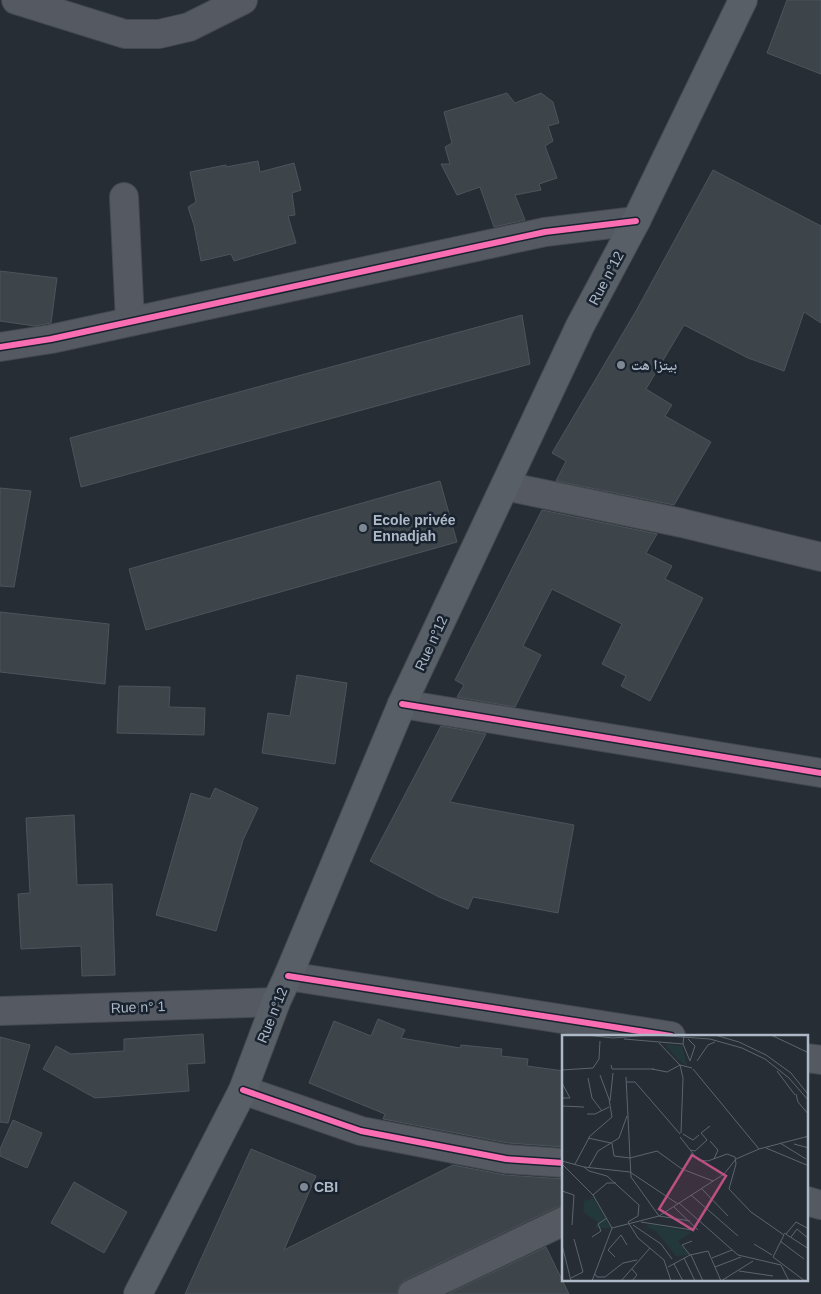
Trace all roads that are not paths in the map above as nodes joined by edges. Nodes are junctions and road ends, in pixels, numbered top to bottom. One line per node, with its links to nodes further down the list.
1 (16, 0): 2 (street)
2 (244, 0)
3 (743, 0): 5 (main road, Rue n°12)
4 (124, 197): 6 (street)
5 (636, 221): 6 (street); 8 (main road, Rue n°12)
6 (130, 321): 7 (street)
7 (0, 347)
8 (504, 486): 9 (street); 10 (main road, Rue n°12)
9 (821, 557)
10 (402, 704): 11 (street); 12 (main road, Rue n°12)
11 (821, 773)
12 (288, 976): 13 (main road, Rue n°12); 15 (street)
13 (276, 1002): 14 (street, Rue n° 1); 18 (main road, Rue n°12)
14 (0, 1011)
15 (665, 1035)
16 (808, 1058): 17 (street)
17 (821, 1060)
18 (243, 1090): 19 (street); 23 (main road, Rue n°12)
19 (562, 1163)
20 (808, 1201): 21 (street)
21 (821, 1205)
22 (562, 1222): 24 (street)
23 (138, 1294)
24 (412, 1294)

